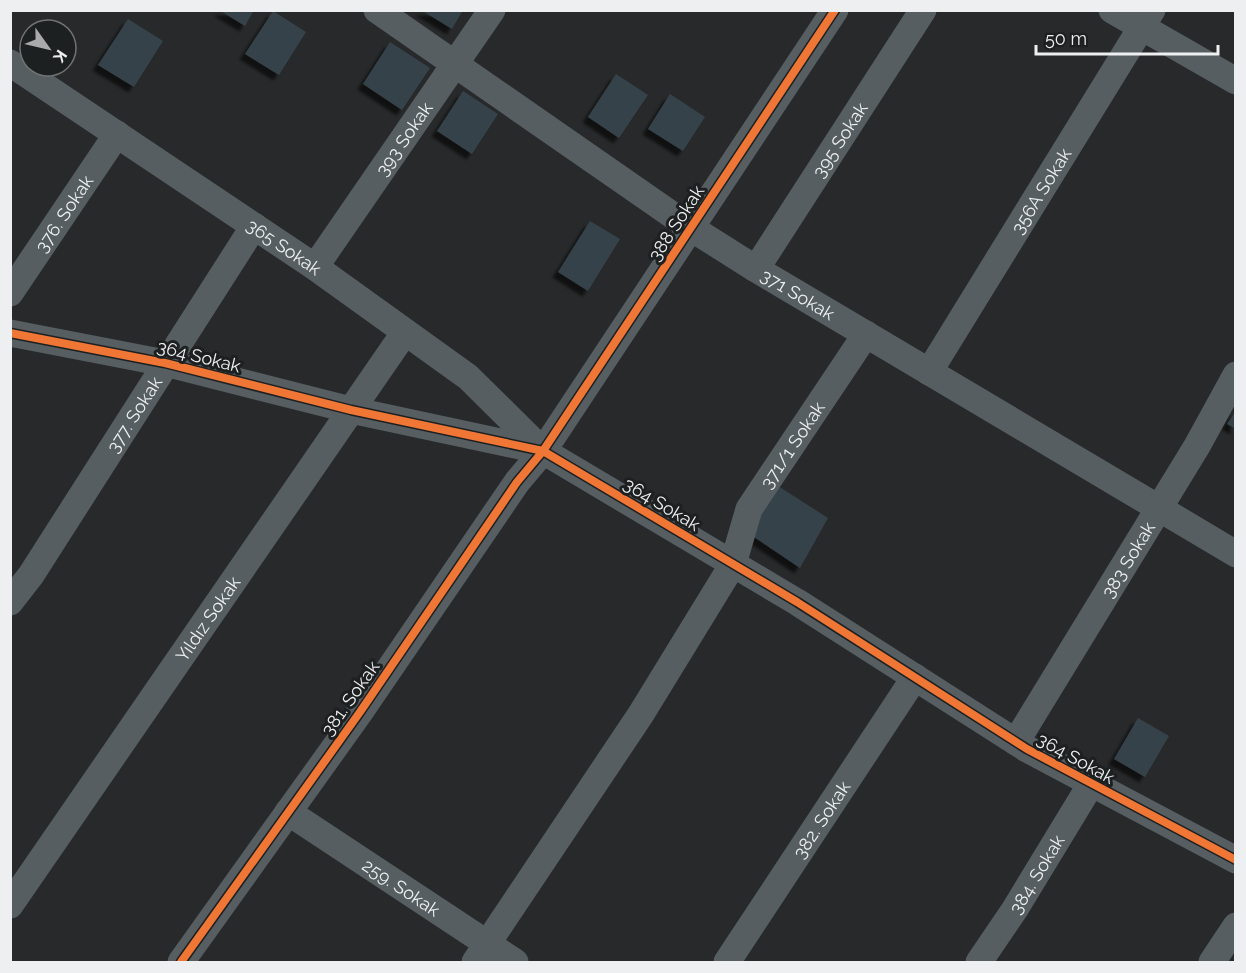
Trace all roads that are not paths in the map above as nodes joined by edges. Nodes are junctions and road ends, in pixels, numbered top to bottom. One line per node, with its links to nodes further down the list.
1 (377, 10): 8 (street, 371 Sokak)
2 (492, 10): 8 (street, 393 Sokak)
3 (835, 10): 12 (street, 388 Sokak)
4 (923, 10): 14 (street, 395 Sokak)
5 (1112, 10): 6 (street)
6 (1147, 18): 9 (street); 20 (street, 356A Sokak)
7 (10, 63): 10 (street, 365 Sokak)
8 (454, 63): 12 (street, 371 Sokak); 13 (street, 393 Sokak)
9 (1236, 81)
10 (117, 134): 11 (street, 365 Sokak); 15 (street, 376. Sokak)
11 (254, 226): 13 (street, 365 Sokak); 19 (street, 377. Sokak)
12 (691, 228): 14 (street, 371 Sokak); 23 (street, 388 Sokak)
13 (315, 267): 16 (street, 365 Sokak)
14 (756, 269): 18 (street, 371 Sokak)
15 (10, 293)
16 (405, 332): 22 (street, Yıldız Sokak); 23 (street, 365 Sokak)
17 (10, 333): 19 (street, 364 Sokak)
18 (866, 334): 20 (street, 371 Sokak); 26 (street, 371/1 Sokak)
19 (165, 363): 22 (street, 364 Sokak); 27 (street, 377. Sokak)
20 (929, 372): 24 (street, 371 Sokak)
21 (1236, 375): 24 (street, 383 Sokak)
22 (351, 410): 23 (street, 364 Sokak); 33 (street, Yıldız Sokak)
23 (543, 451): 26 (street, 364 Sokak); 31 (street, 381. Sokak)
24 (1158, 508): 25 (street, 371 Sokak); 29 (street, 383 Sokak)
25 (1236, 554)
26 (733, 564): 28 (street, 364 Sokak); 35 (street, 371/1 Sokak)
27 (10, 602)
28 (915, 677): 29 (street, 364 Sokak); 38 (street, 382. Sokak)
29 (1016, 742): 30 (street, 364 Sokak)
30 (1091, 784): 32 (street, 364 Sokak); 39 (street, 384. Sokak)
31 (288, 812): 35 (street, 259. Sokak); 36 (street, 381. Sokak)
32 (1236, 860)
33 (10, 905)
34 (1236, 926): 40 (street)
35 (481, 953): 37 (street, 259. Sokak)
36 (181, 963)
37 (514, 963)
38 (727, 963)
39 (979, 963)
40 (1212, 963)

